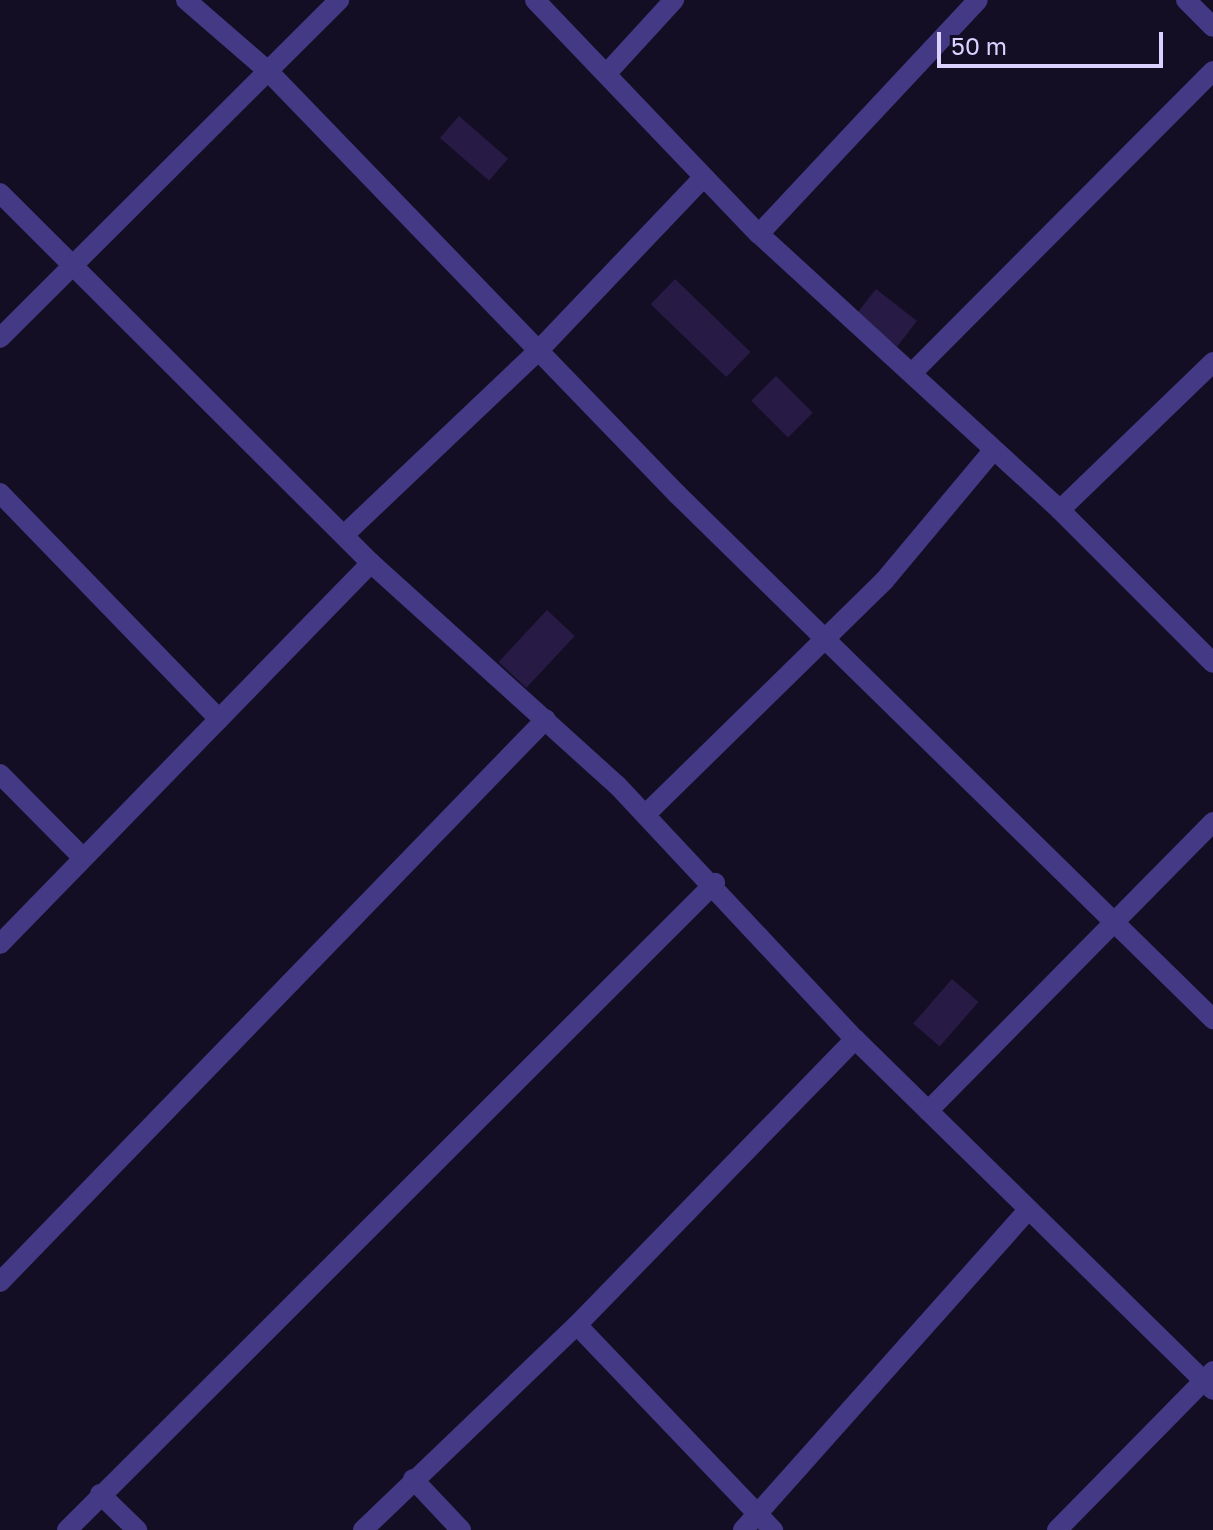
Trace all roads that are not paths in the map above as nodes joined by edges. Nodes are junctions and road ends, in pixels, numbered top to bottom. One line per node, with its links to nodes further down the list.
1 (186, 0): 9 (street)
2 (339, 0): 9 (street)
3 (535, 0): 10 (street)
4 (674, 0): 10 (street)
5 (978, 0): 13 (street)
6 (1186, 0): 7 (street)
7 (1213, 27)
8 (1213, 71): 18 (street)
9 (269, 72): 14 (street); 16 (street)
10 (608, 72): 11 (street)
11 (703, 178): 13 (street); 16 (street)
12 (0, 193): 14 (street)
13 (759, 234): 18 (street)
14 (68, 266): 15 (street); 22 (street)
15 (0, 338)
16 (540, 349): 22 (street); 24 (street)
17 (1213, 362): 21 (street)
18 (913, 372): 19 (street)
19 (991, 453): 21 (street); 24 (street)
20 (0, 493): 26 (street)
21 (1060, 510): 25 (street)
22 (344, 535): 23 (street)
23 (371, 563): 26 (street); 27 (street)
24 (825, 640): 29 (street); 33 (street)
25 (1213, 663)
26 (219, 719): 31 (street)
27 (546, 719): 29 (street); 39 (street)
28 (0, 774): 31 (street)
29 (646, 814): 32 (street)
30 (1213, 822): 33 (street)
31 (83, 858): 34 (street)
32 (715, 883): 36 (street); 43 (street)
33 (1109, 920): 35 (street); 37 (street)
34 (0, 944)
35 (1213, 1019)
36 (855, 1039): 37 (street); 40 (street)
37 (928, 1111): 38 (street)
38 (1028, 1210): 41 (street); 44 (street)
39 (0, 1282)
40 (577, 1325): 42 (street); 44 (street)
41 (1209, 1381): 50 (street)
42 (413, 1479): 47 (street); 48 (street)
43 (100, 1494): 45 (street); 46 (street)
44 (750, 1523): 49 (street)
45 (67, 1530)
46 (137, 1530)
47 (363, 1530)
48 (461, 1530)
49 (773, 1530)
50 (1057, 1530)

